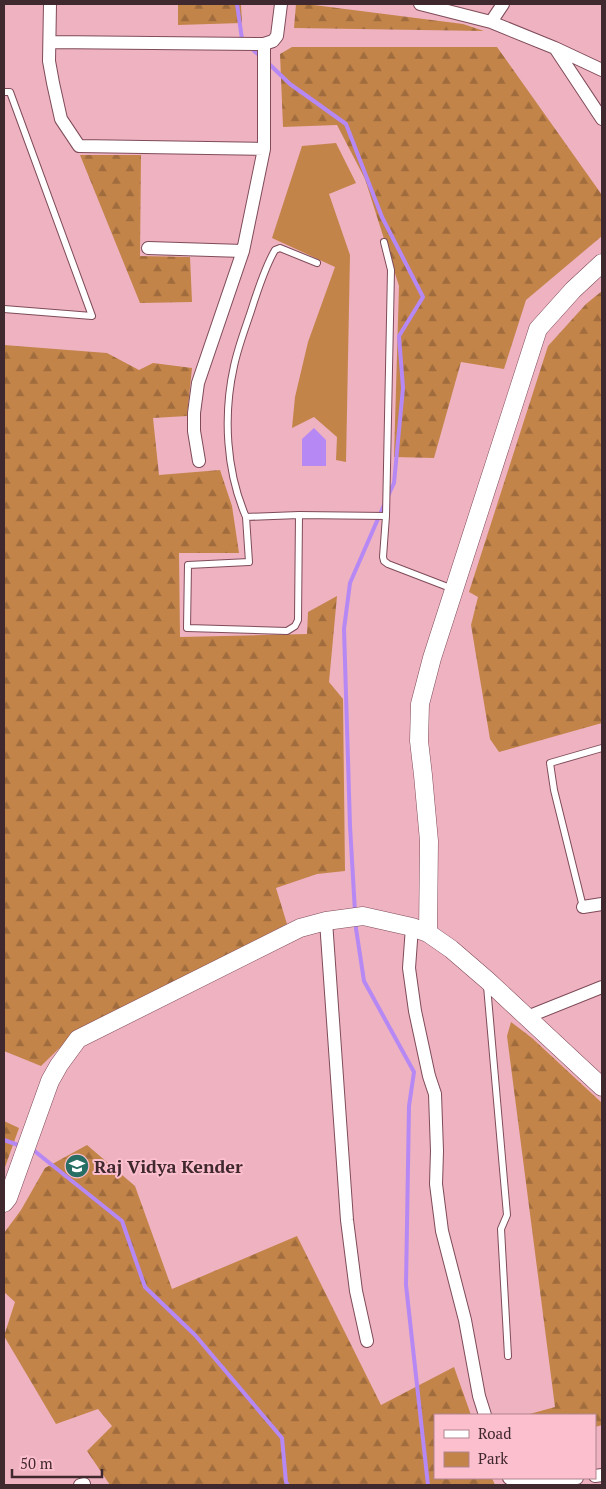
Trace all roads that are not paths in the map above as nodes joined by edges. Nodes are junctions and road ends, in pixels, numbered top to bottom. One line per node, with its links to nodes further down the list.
1 (50, 4): 6 (street)
2 (281, 4): 7 (street)
3 (420, 4): 5 (street)
4 (503, 4): 5 (street)
5 (491, 22): 8 (street)
6 (50, 42): 7 (street); 12 (street)
7 (264, 44): 12 (street)
8 (555, 48): 9 (street); 11 (street)
9 (602, 70)
10 (4, 92): 18 (lane)
11 (602, 118)
12 (264, 149): 15 (street)
13 (384, 242): 21 (lane)
14 (148, 248): 15 (street)
15 (243, 251): 19 (street)
16 (317, 263): 22 (lane)
17 (602, 263): 23 (street)
18 (4, 309)
19 (199, 461)
20 (300, 515): 21 (lane); 22 (lane); 22 (lane)
21 (386, 516): 23 (lane)
22 (246, 517)
23 (454, 589): 28 (street)
24 (602, 748): 26 (lane)
25 (602, 904): 26 (street)
26 (582, 907)
27 (326, 921): 28 (street); 33 (street); 34 (street)
28 (420, 930): 29 (street); 36 (street)
29 (486, 980): 31 (street); 35 (lane)
30 (602, 987): 31 (street)
31 (527, 1017): 32 (street)
32 (602, 1087)
33 (4, 1203)
34 (367, 1341)
35 (508, 1356)
36 (485, 1414)
37 (510, 1479): 38 (street)
38 (564, 1479)

